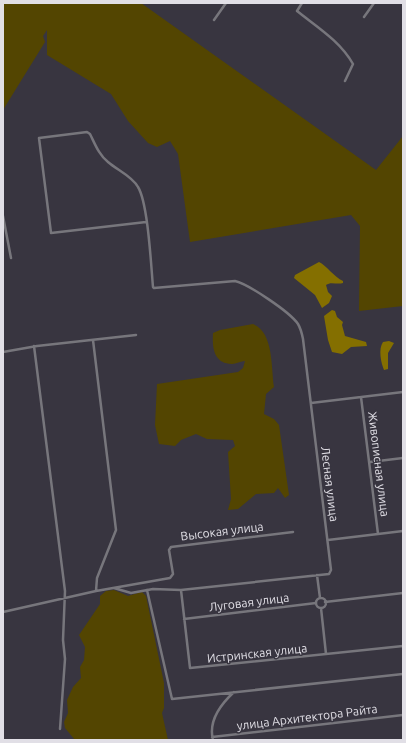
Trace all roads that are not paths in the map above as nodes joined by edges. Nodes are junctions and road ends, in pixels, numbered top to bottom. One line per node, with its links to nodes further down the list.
1 (226, 3): 5 (street)
2 (302, 3): 6 (street)
3 (374, 3): 4 (street)
4 (364, 17)
5 (214, 20)
6 (345, 81)
7 (3, 216): 9 (street)
8 (146, 222): 8 (street); 16 (street, Лесная улица)
9 (11, 258)
10 (136, 335): 11 (street)
11 (93, 340): 12 (street); 27 (street)
12 (34, 346): 13 (street); 29 (street)
13 (3, 352)
14 (403, 392): 15 (street)
15 (361, 397): 16 (street); 18 (street, Живописная улица)
16 (311, 403): 22 (street, Лесная улица)
17 (403, 458): 18 (street)
18 (370, 462): 21 (street, Живописная улица)
19 (403, 531): 21 (street)
20 (293, 532): 24 (street, Высокая улица)
21 (378, 534): 22 (street)
22 (328, 540): 23 (street, Лесная улица)
23 (317, 575): 26 (street); 30 (street)
24 (114, 588): 25 (street); 27 (street)
25 (146, 590): 26 (street); 39 (street)
26 (181, 590): 35 (street, Истринская улица)
27 (96, 591): 29 (street)
28 (403, 593): 31 (street)
29 (65, 598): 34 (street); 41 (street)
30 (320, 598): 31 (street); 32 (street)
31 (325, 602): 33 (street)
32 (316, 603): 33 (street); 35 (street, Луговая улица)
33 (321, 608): 37 (street)
34 (3, 612)
35 (184, 619): 37 (street, Истринская улица)
36 (403, 646): 37 (street, Истринская улица)
37 (326, 654)
38 (403, 674): 39 (street)
39 (235, 692): 42 (street)
40 (403, 715): 42 (street, улица Архитектора Райта)
41 (60, 729)
42 (213, 738)

